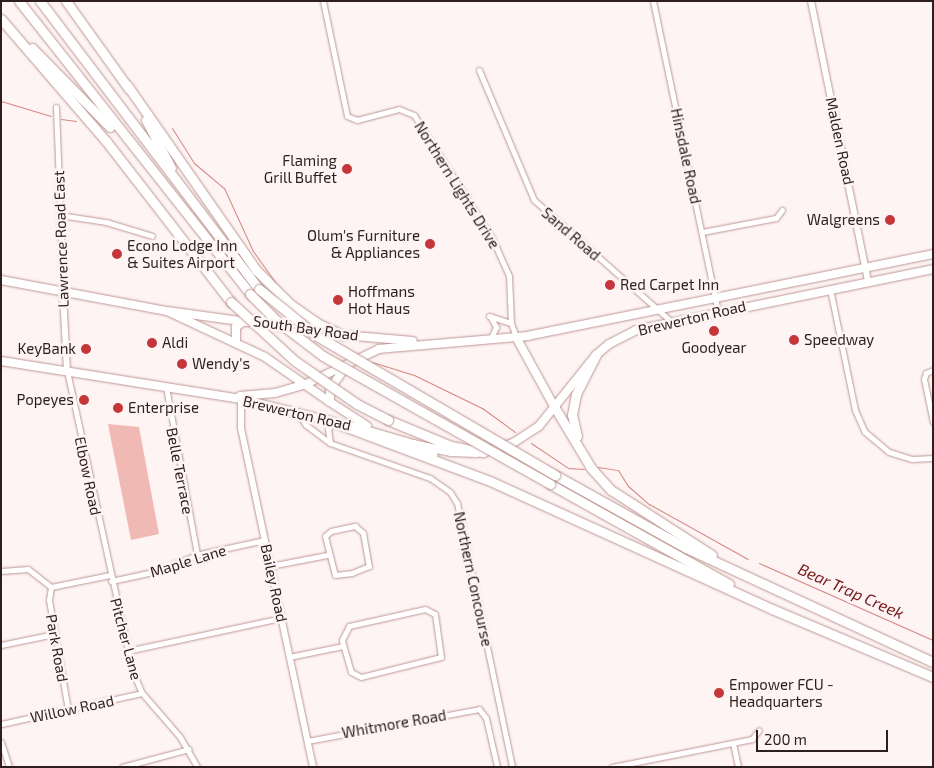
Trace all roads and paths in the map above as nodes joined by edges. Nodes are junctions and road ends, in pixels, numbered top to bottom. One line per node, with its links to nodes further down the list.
1 (18, 1): 12 (highway)
2 (40, 1): 13 (highway)
3 (66, 1): 10 (highway)
4 (323, 1): 31 (street, Northern Lights Drive)
5 (653, 1): 16 (street, Hinsdale Road)
6 (811, 1): 19 (street, Malden Road)
7 (1, 14): 12 (highway)
8 (1, 18): 53 (highway, bridge)
9 (479, 70): 26 (street, Sand Road)
10 (127, 85): 13 (highway); 32 (highway)
11 (56, 107): 15 (street, Lawrence Road East)
12 (148, 168): 65 (highway, bridge)
13 (186, 194): 63 (highway, bridge)
14 (782, 210): 16 (street)
15 (60, 215): 17 (street); 24 (street, Lawrence Road East)
16 (702, 232): 25 (street, Hinsdale Road)
17 (152, 236)
18 (933, 254): 19 (main road, Brewerton Road)
19 (866, 268): 22 (street, Malden Road); 25 (main road, Brewerton Road)
20 (933, 268): 22 (main road, Brewerton Road)
21 (1, 280): 24 (main road, South Bay Road)
22 (868, 282): 23 (main road, Brewerton Road)
23 (830, 289): 28 (main road, Brewerton Road); 55 (street)
24 (63, 292): 27 (main road, South Bay Road); 41 (street, Lawrence Road East)
25 (715, 298): 26 (main road, Brewerton Road); 28 (street, Hinsdale Road)
26 (658, 309): 30 (street, Sand Road); 33 (main road, Brewerton Road)
27 (167, 311): 29 (main road, South Bay Road); 35 (main road, South Bay Road)
28 (718, 311): 30 (main road, Brewerton Road)
29 (245, 320): 32 (main road, South Bay Road); 35 (main road)
30 (670, 321): 37 (main road, Brewerton Road)
31 (511, 323): 33 (street); 34 (street)
32 (342, 334): 36 (main road, South Bay Road)
33 (516, 337): 34 (main road, Brewerton Road); 46 (main road)
34 (490, 340): 36 (main road, Brewerton Road)
35 (236, 342): 42 (main road, South Bay Road)
36 (446, 344): 39 (main road, Brewerton Road)
37 (596, 355): 46 (main road, Brewerton Road); 54 (highway)
38 (1, 361): 41 (main road, Brewerton Road)
39 (350, 363): 42 (main road, Brewerton Road); 45 (main road)
40 (933, 370): 49 (street)
41 (67, 371): 43 (main road, Brewerton Road); 62 (street, Elbow Road)
42 (306, 384): 44 (main road, Brewerton Road); 45 (main road, South Bay Road)
43 (166, 387): 44 (main road, Brewerton Road); 58 (street, Belle Terrace)
44 (244, 398): 47 (main road, Brewerton Road); 57 (street, Bailey Road)
45 (330, 402): 50 (main road, South Bay Road)
46 (555, 408): 53 (main road, Brewerton Road); 54 (highway)
47 (296, 412): 48 (main road, Brewerton Road); 51 (street, Northern Concourse)
48 (333, 422): 50 (main road, Brewerton Road); 51 (street); 56 (highway)
49 (933, 422)
50 (383, 433): 52 (main road, Brewerton Road)
51 (330, 443): 87 (street, Northern Concourse)
52 (413, 444): 53 (main road, Brewerton Road); 56 (highway)
53 (484, 452)
54 (584, 455): 63 (highway)
55 (933, 458)
56 (490, 481): 65 (highway)
57 (265, 540): 58 (street, Maple Lane); 60 (street, Bailey Road)
58 (197, 554): 62 (street, Maple Lane)
59 (327, 555): 59 (street); 60 (street)
60 (270, 566): 66 (street, Bailey Road)
61 (1, 571): 64 (street)
62 (110, 578): 64 (street, Maple Lane); 70 (street, Pitcher Lane)
63 (753, 579): 72 (highway)
64 (51, 587): 67 (street, Park Road)
65 (772, 609): 73 (highway)
66 (281, 618): 70 (street); 71 (street, Bailey Road)
67 (54, 634): 68 (street); 75 (street, Park Road)
68 (1, 645)
69 (343, 646): 69 (street); 71 (street)
70 (127, 651): 74 (street, Pitcher Lane)
71 (289, 657): 78 (street, Bailey Road)
72 (933, 662)
73 (933, 677)
74 (142, 692): 75 (street, Willow Road); 81 (street, Pitcher Lane)
75 (68, 710): 76 (street, Willow Road)
76 (1, 724)
77 (759, 730): 80 (street)
78 (307, 741): 85 (street, Bailey Road); 86 (street, Whitmore Road)
79 (1, 742): 82 (street)
80 (733, 743): 88 (street); 89 (street)
81 (189, 750): 83 (street); 84 (street, Pitcher Lane)
82 (9, 767)
83 (122, 767)
84 (197, 767)
85 (312, 767)
86 (497, 767)
87 (512, 767)
88 (612, 767)
89 (738, 767)

